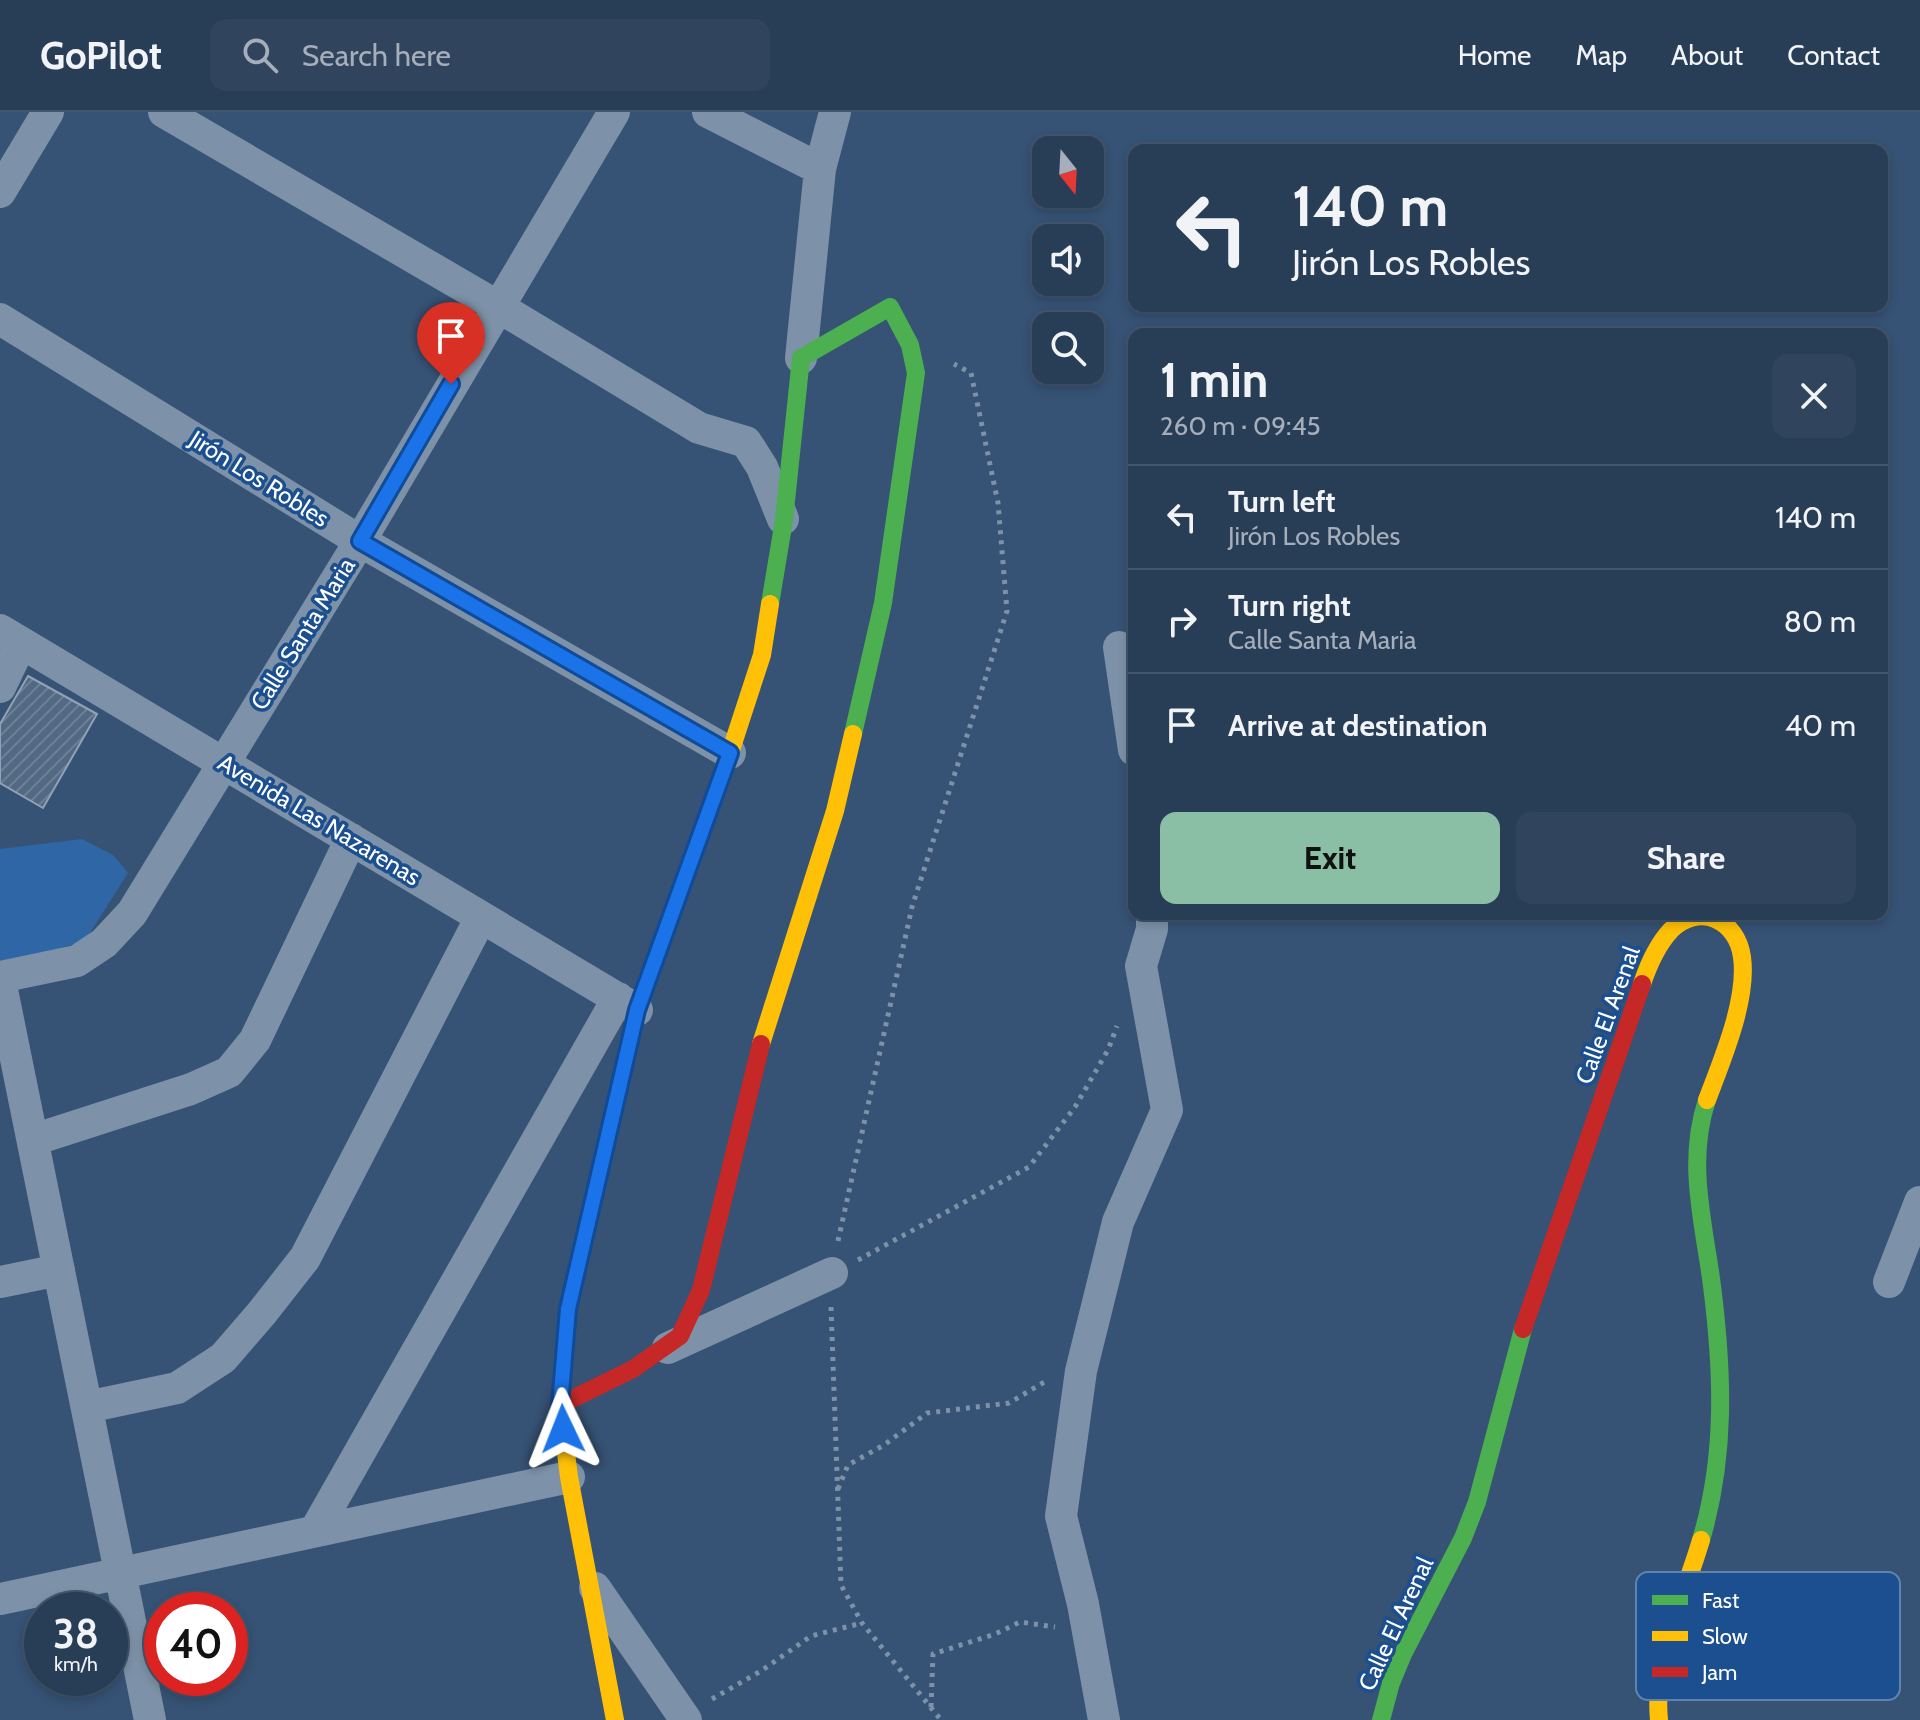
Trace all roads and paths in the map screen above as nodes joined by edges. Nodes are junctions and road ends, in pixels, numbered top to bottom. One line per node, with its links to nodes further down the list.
1 (48, 112): 7 (street)
2 (164, 112): 8 (street)
3 (614, 112): 8 (street, Calle Santa Maria)
4 (708, 112): 6 (street)
5 (835, 112): 6 (street)
6 (820, 169): 10 (street)
7 (0, 192)
8 (497, 306): 12 (street); 13 (street, Calle Santa Maria)
9 (0, 319): 13 (street, Jirón Los Robles)
10 (801, 358): 11 (street); 12 (street)
11 (916, 373): 31 (path); 34 (street)
12 (784, 520): 18 (street)
13 (360, 541): 18 (street, Jirón Los Robles); 19 (street, Calle Santa Maria)
14 (11, 636): 16 (street); 19 (street, Avenida Las Nazarenas)
15 (1119, 647): 17 (street)
16 (0, 687)
17 (1128, 709)
18 (730, 753): 26 (street)
19 (223, 763): 20 (street, Avenida Las Nazarenas); 25 (street, Calle Santa Maria)
20 (351, 839): 21 (street, Avenida Las Nazarenas); 28 (street)
21 (481, 917): 26 (street, Avenida Las Nazarenas); 37 (street)
22 (1152, 920): 35 (street)
23 (1687, 920): 54 (street, Calle El Arenal)
24 (1717, 920): 41 (street, Calle El Arenal)
25 (0, 978): 28 (street)
26 (628, 1004): 36 (street); 40 (street)
27 (1119, 1022): 31 (path)
28 (33, 1140): 30 (street)
29 (1920, 1202): 33 (street)
30 (59, 1270): 32 (street); 37 (street)
31 (832, 1273): 34 (street); 39 (path)
32 (0, 1282)
33 (1889, 1282)
34 (653, 1355): 36 (street)
35 (1084, 1357): 39 (path); 46 (street)
36 (560, 1405): 38 (street)
37 (87, 1407): 42 (street)
38 (569, 1477): 40 (street); 43 (street)
39 (838, 1490): 45 (path)
40 (315, 1531): 42 (street)
41 (1691, 1572)
42 (120, 1574): 44 (street); 50 (street)
43 (589, 1579): 49 (street); 51 (street)
44 (0, 1599)
45 (862, 1623): 48 (path); 49 (path)
46 (1088, 1632): 48 (path); 53 (street)
47 (1657, 1700): 55 (street, Calle El Arenal)
48 (931, 1707): 52 (path)
49 (685, 1718)
50 (150, 1720)
51 (615, 1720)
52 (941, 1720)
53 (1104, 1720)
54 (1381, 1720)
55 (1659, 1720)

